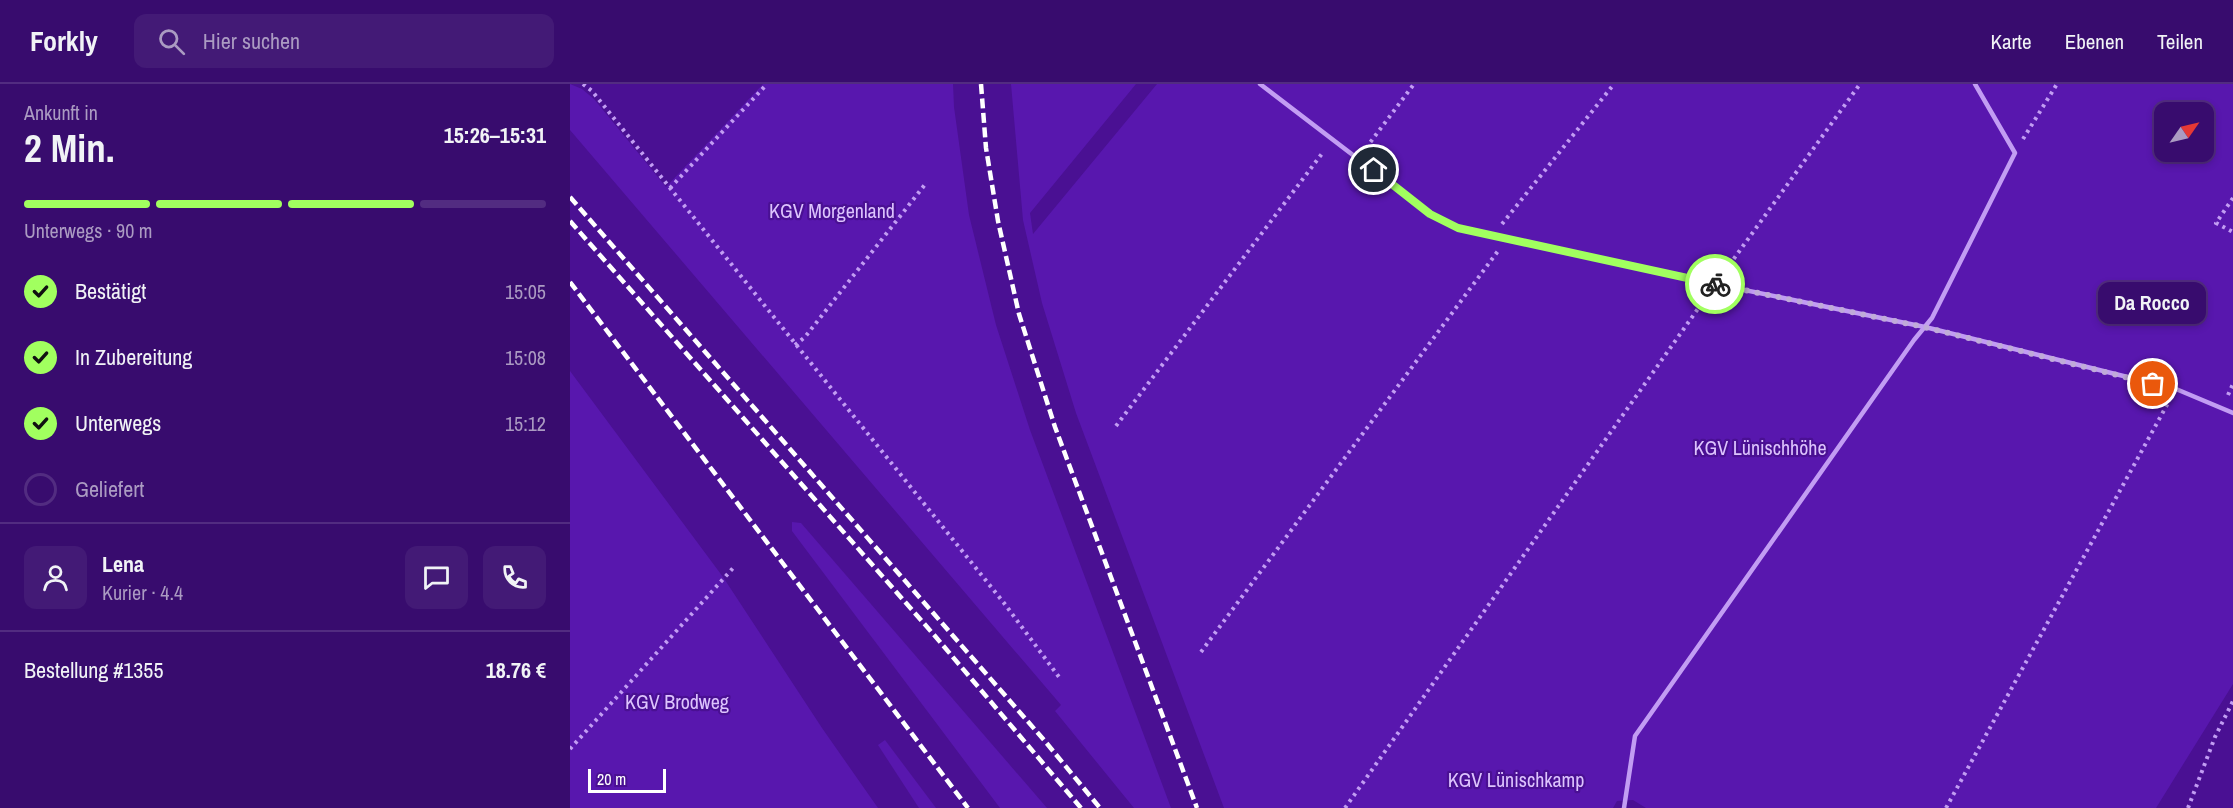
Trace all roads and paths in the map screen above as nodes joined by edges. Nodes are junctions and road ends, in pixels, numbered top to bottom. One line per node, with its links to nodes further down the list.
1 (583, 84): 13 (path)
2 (768, 84): 13 (path)
3 (1260, 84): 9 (lane)
4 (1414, 84): 11 (path)
5 (1614, 84): 16 (path)
6 (1860, 84): 18 (path)
7 (1975, 84): 10 (lane)
8 (2057, 84): 10 (path)
9 (1334, 139): 11 (lane); 23 (path)
10 (2015, 153): 19 (lane)
11 (1359, 158): 16 (lane)
12 (927, 182): 20 (path)
13 (670, 188): 20 (path)
14 (2233, 198): 15 (path)
15 (2233, 232)
16 (1492, 236): 17 (lane)
17 (1508, 238): 18 (lane); 25 (path)
18 (1715, 284): 19 (lane); 29 (path)
19 (1924, 327): 21 (lane); 30 (lane)
20 (795, 345): 26 (path)
21 (2176, 389): 22 (lane); 31 (path)
22 (2233, 413)
23 (1116, 426)
24 (734, 567): 28 (path)
25 (1201, 652)
26 (1059, 677)
27 (2233, 701): 32 (path)
28 (570, 749)
29 (1345, 808)
30 (1624, 808)
31 (1946, 808)
32 (2188, 808)

